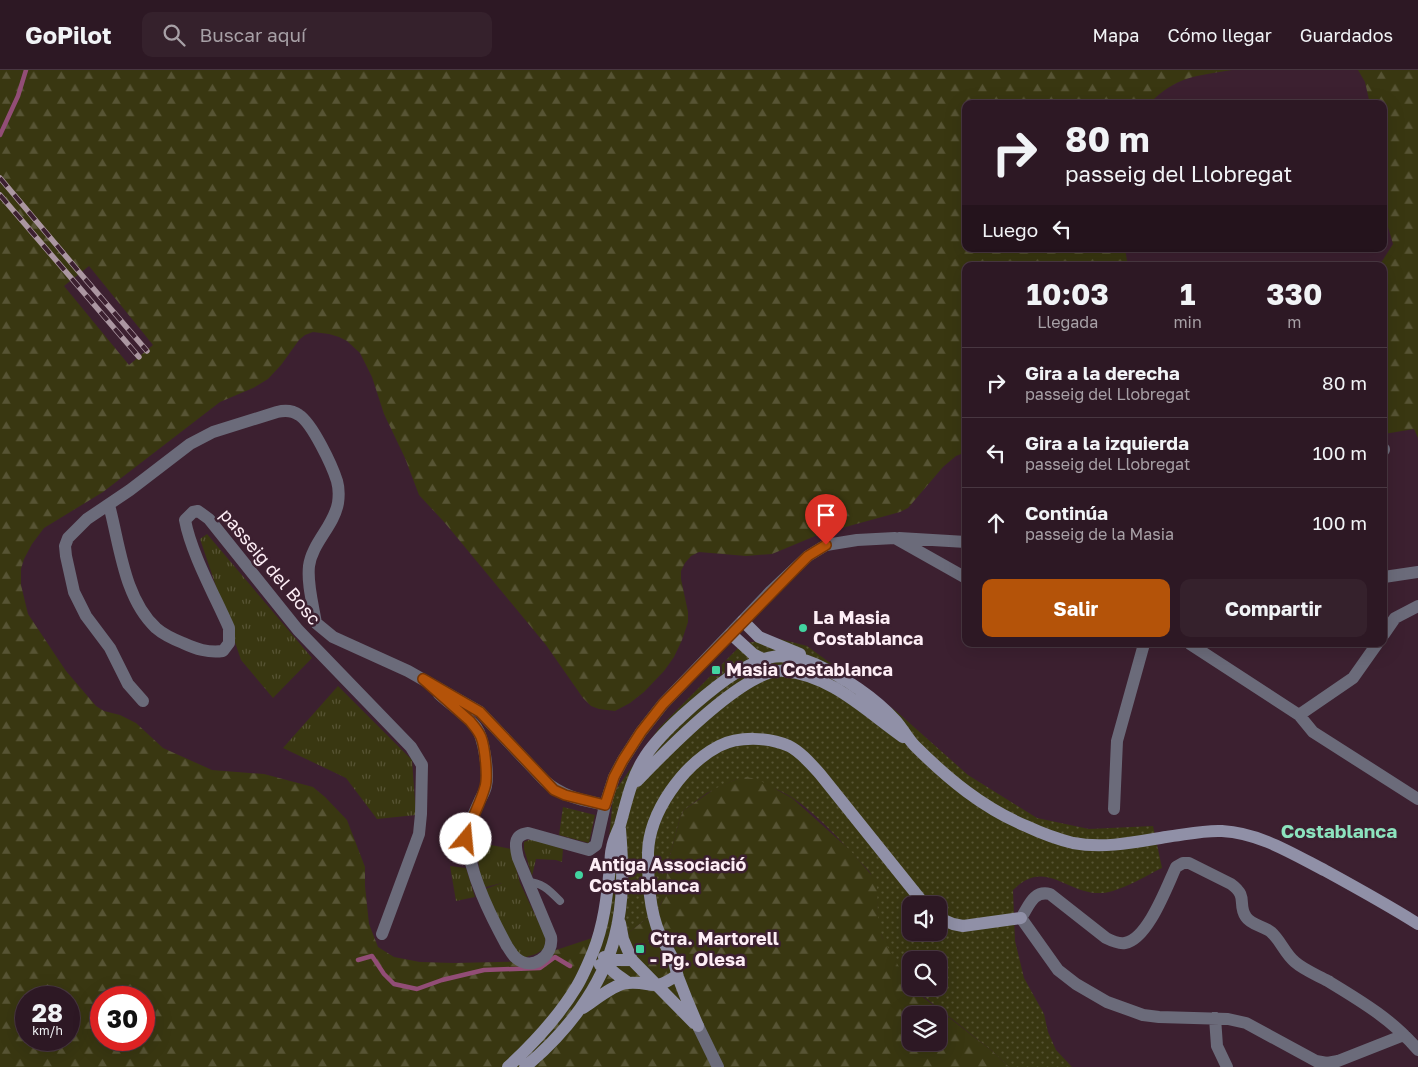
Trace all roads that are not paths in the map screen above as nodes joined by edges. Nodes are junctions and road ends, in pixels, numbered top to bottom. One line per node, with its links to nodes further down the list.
1 (109, 505): 9 (street); 10 (street, passeig del Bosc); 21 (street)
2 (895, 538): 3 (street); 5 (street); 8 (street)
3 (962, 542)
4 (1418, 572): 6 (street)
5 (962, 576)
6 (1387, 576)
7 (1418, 606): 11 (street)
8 (743, 621): 12 (street); 13 (main road)
9 (316, 623): 10 (street); 20 (street)
10 (298, 630): 38 (street, passeig del Bosc)
11 (1387, 630)
12 (731, 634): 17 (main road); 27 (street)
13 (760, 637): 17 (main road); 18 (main road)
14 (1143, 647): 28 (street)
15 (1195, 647): 23 (street)
16 (1375, 647): 23 (street)
17 (760, 659): 18 (main road); 19 (main road); 22 (main road); 25 (main road)
18 (815, 664): 24 (main road)
19 (796, 673): 22 (main road); 24 (main road)
20 (423, 679): 27 (street); 30 (street)
21 (143, 701)
22 (724, 701): 25 (main road)
23 (1298, 715): 26 (street)
24 (913, 744): 37 (main road)
25 (632, 785): 29 (main road)
26 (1418, 799)
27 (605, 805): 30 (street)
28 (1114, 810)
29 (620, 824): 33 (main road); 36 (main road)
30 (527, 882): 32 (lane)
31 (918, 896): 41 (main road)
32 (560, 901)
33 (619, 914): 39 (main road); 40 (main road)
34 (1021, 918): 35 (main road); 46 (street); 48 (street)
35 (947, 921)
36 (602, 924): 40 (main road); 43 (main road)
37 (1418, 924)
38 (382, 934)
39 (632, 960): 40 (main road); 44 (main road)
40 (606, 962): 42 (main road); 43 (main road); 45 (main road)
41 (677, 975): 44 (main road); 47 (main road)
42 (626, 982): 44 (main road); 45 (main road)
43 (578, 985): 50 (main road)
44 (658, 986): 47 (main road)
45 (577, 1012): 51 (main road)
46 (1214, 1018): 48 (street); 53 (street)
47 (698, 1026): 52 (street)
48 (1404, 1035): 49 (street)
49 (1418, 1050)
50 (508, 1067)
51 (525, 1067)
52 (718, 1067)
53 (1227, 1067)

